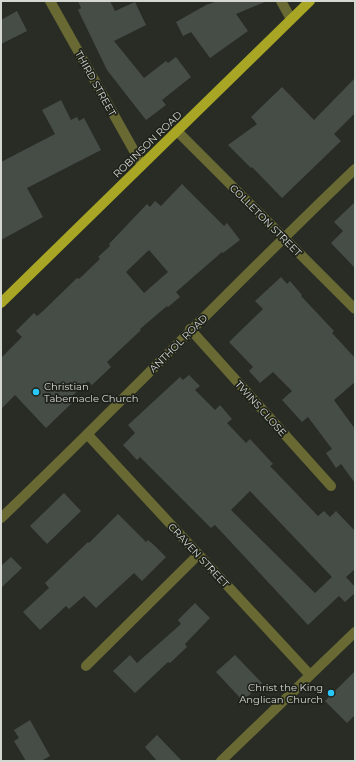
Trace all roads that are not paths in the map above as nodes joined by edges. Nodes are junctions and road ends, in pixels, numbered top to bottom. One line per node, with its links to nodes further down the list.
1 (50, 1): 6 (street, THIRD STREET)
2 (281, 1): 4 (street)
3 (310, 1): 4 (main road, ROBINSON ROAD)
4 (291, 19): 5 (main road, ROBINSON ROAD)
5 (177, 131): 6 (main road, ROBINSON ROAD); 8 (street, COLLETON STREET)
6 (142, 165): 9 (main road, ROBINSON ROAD)
7 (355, 169): 8 (street, ANTHOL ROAD)
8 (284, 237): 10 (street, COLLETON STREET); 11 (street, ANTHOL ROAD)
9 (1, 303)
10 (355, 309)
11 (190, 329): 12 (street, ANTHOL ROAD); 13 (street, TWINS CLOSE)
12 (88, 435): 14 (street, ANTHOL ROAD); 15 (street, CRAVEN STREET)
13 (331, 486)
14 (1, 518)
15 (198, 555): 17 (street); 18 (street, CRAVEN STREET)
16 (355, 632): 18 (street)
17 (86, 666)
18 (310, 675): 19 (street)
19 (222, 761)

